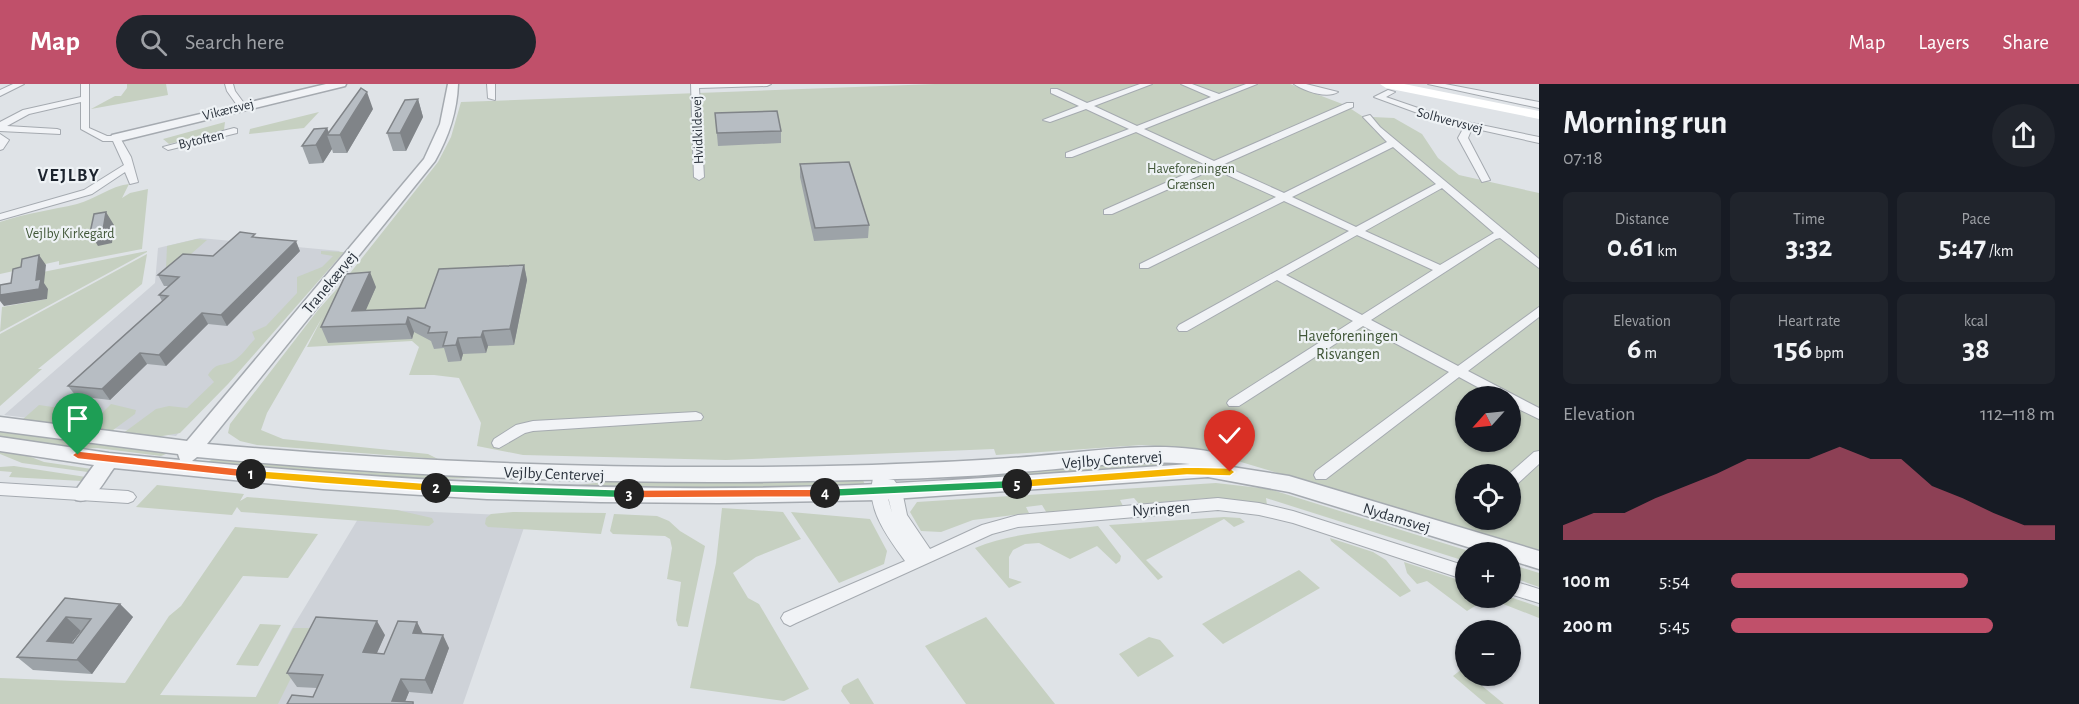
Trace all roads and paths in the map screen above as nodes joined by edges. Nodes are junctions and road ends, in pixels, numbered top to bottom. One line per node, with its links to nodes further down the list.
1 (20, 84): 18 (street)
2 (85, 84): 21 (street)
3 (230, 84): 23 (street)
4 (342, 84): 23 (street, Vikærsvej)
5 (453, 84): 68 (street, Tranekærvej)
6 (491, 84): 20 (street)
7 (767, 84): 15 (street)
8 (1148, 84): 24 (street)
9 (1185, 84): 19 (street)
10 (1253, 84): 19 (street)
11 (1298, 84): 12 (street)
12 (1327, 84)
13 (1411, 84): 25 (main road)
14 (1432, 84): 25 (street)
15 (695, 85): 43 (street, Hvidkildevej)
16 (1388, 88): 26 (main road); 29 (street, Solhvervsvej)
17 (1054, 91): 24 (street)
18 (0, 93)
19 (1218, 97): 31 (street)
20 (492, 98)
21 (84, 99): 30 (street); 35 (street)
22 (1350, 105): 41 (street)
23 (243, 106): 35 (street, Vikærsvej)
24 (1086, 106): 28 (street); 31 (street)
25 (1539, 107)
26 (1539, 115)
27 (1367, 117): 37 (street)
28 (1047, 120)
29 (1469, 126): 36 (street, Solhvervsvej); 44 (street)
30 (3, 128): 33 (street); 34 (street)
31 (1137, 129): 40 (street); 41 (street)
32 (234, 131): 39 (street, Bytoften)
33 (57, 132)
34 (0, 136): 38 (street)
35 (116, 138): 42 (street)
36 (1539, 140)
37 (1393, 143): 46 (street); 47 (street)
38 (0, 147)
39 (168, 147)
40 (1069, 155)
41 (1215, 165): 47 (street); 48 (street)
42 (129, 166): 45 (street); 49 (street)
43 (699, 177)
44 (1485, 180)
45 (133, 182)
46 (1444, 185): 50 (street); 51 (street)
47 (1284, 196): 50 (street); 53 (street)
48 (1108, 212)
49 (0, 217)
50 (1358, 231): 54 (street); 55 (street)
51 (1503, 234): 52 (street); 54 (street)
52 (1539, 265)
53 (1144, 266)
54 (1442, 270): 57 (street)
55 (1278, 276): 57 (street); 58 (street)
56 (1539, 311): 59 (street)
57 (1361, 321): 59 (street); 61 (street)
58 (1183, 328)
59 (1458, 372): 60 (street); 73 (street)
60 (1485, 386)
61 (1234, 403)
62 (1521, 405): 63 (street)
63 (1539, 414)
64 (696, 417): 66 (street, Vejlby Centervej)
65 (0, 424): 68 (street, Vejlby Centervej)
66 (499, 442)
67 (0, 444): 70 (street, Vejlby Centervej)
68 (191, 450): 71 (street, Tranekærvej); 75 (street, Vejlby Centervej)
69 (1539, 456): 72 (street)
70 (109, 460): 71 (street, Vejlby Centervej); 77 (street)
71 (178, 468): 75 (street, Vejlby Centervej)
72 (1521, 472)
73 (1321, 475)
74 (1289, 484): 75 (street, Vejlby Centervej); 80 (street, Nydamsvej)
75 (884, 485): 79 (street)
76 (0, 489): 77 (street)
77 (83, 494): 78 (street)
78 (128, 497)
79 (921, 560): 81 (street, Nyringen); 84 (street, Nyringen)
80 (1539, 560)
81 (1455, 569)
82 (1521, 590): 83 (street)
83 (1539, 596)
84 (790, 618)

